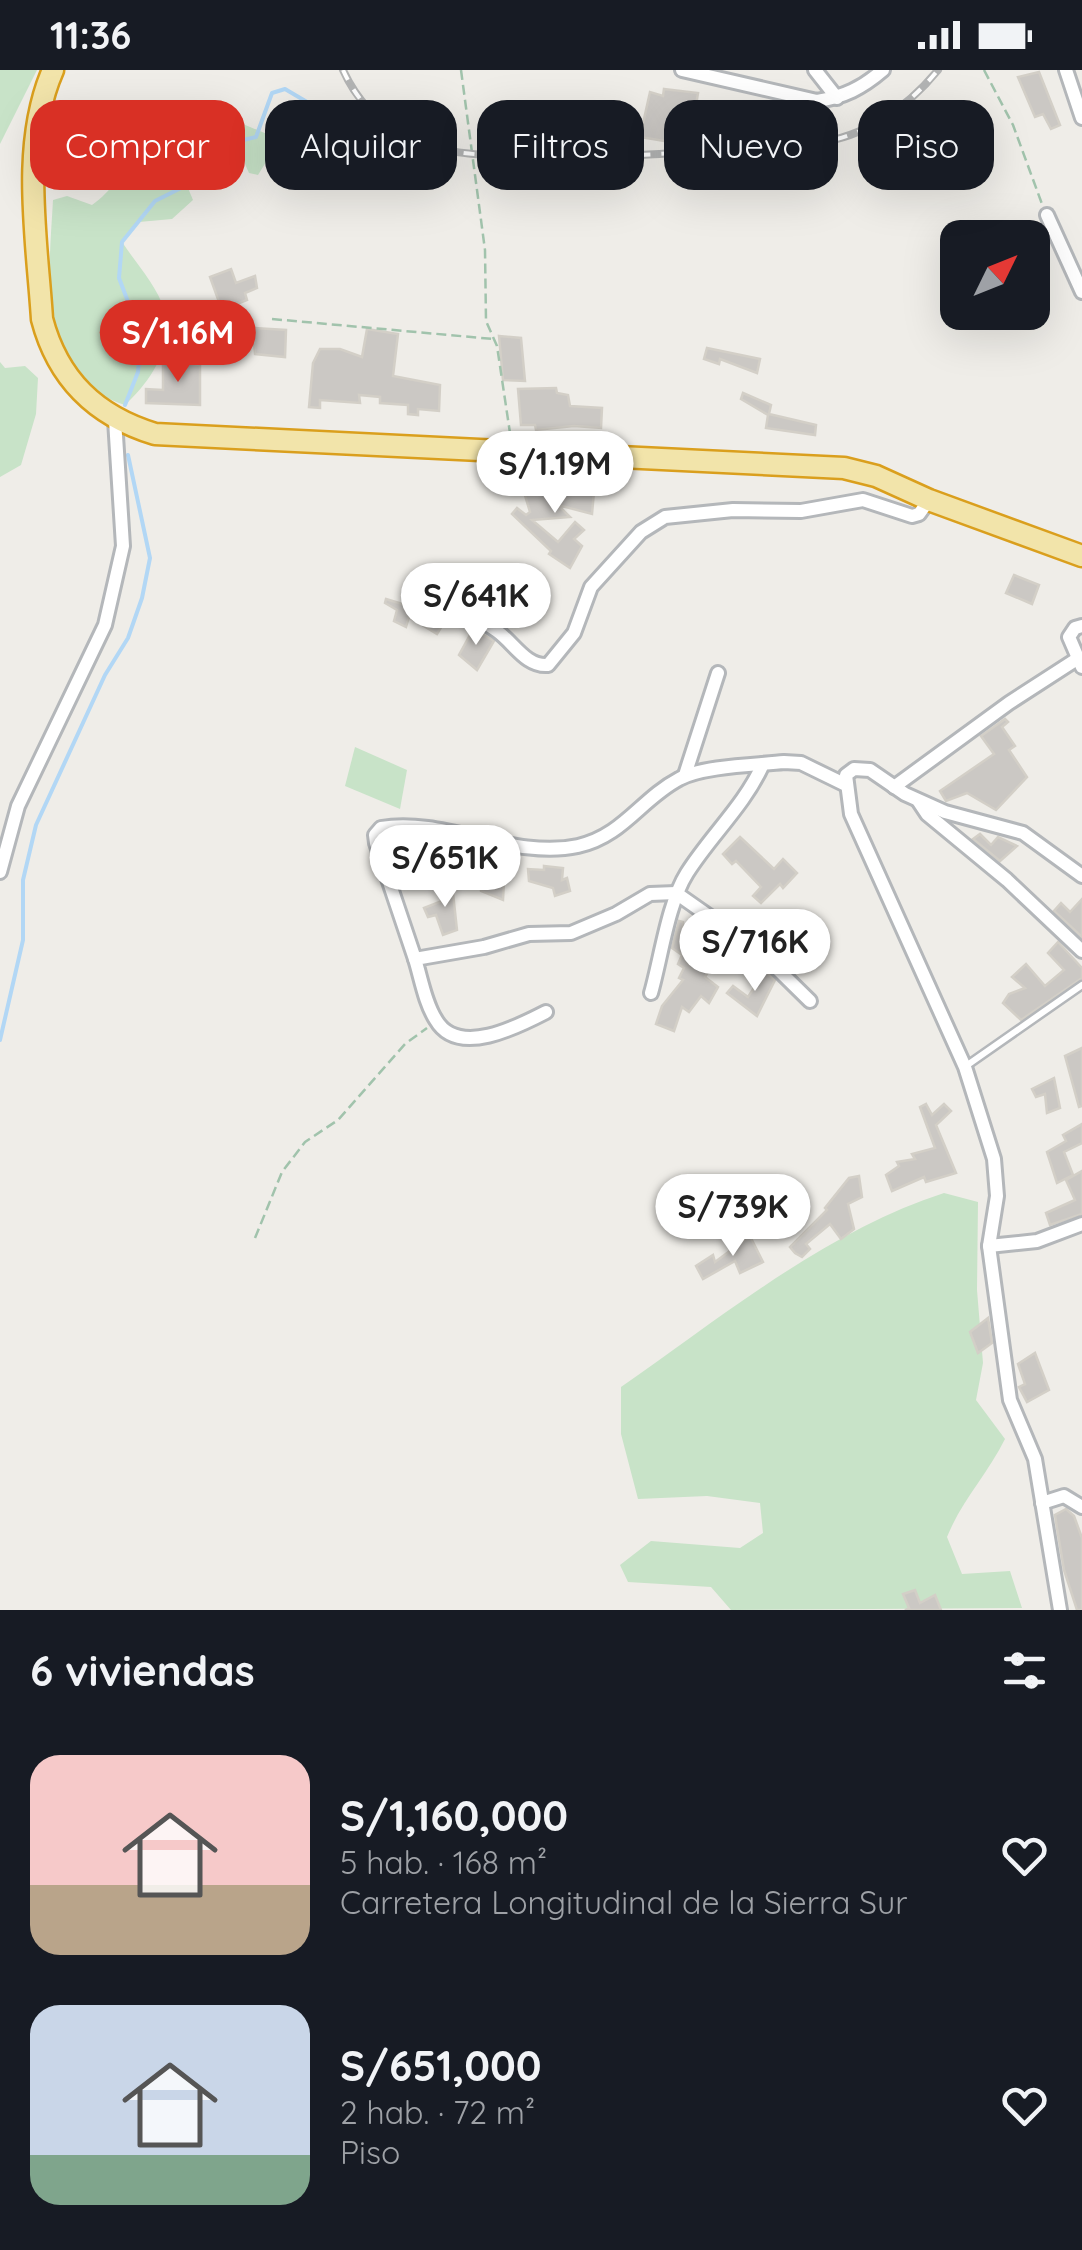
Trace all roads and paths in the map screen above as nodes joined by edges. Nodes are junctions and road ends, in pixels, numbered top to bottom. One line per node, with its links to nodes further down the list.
1 (53, 70): 14 (highway)
2 (461, 70): 13 (path)
3 (682, 70): 8 (street)
4 (815, 70): 8 (street)
5 (882, 70): 8 (street)
6 (984, 70): 10 (path)
7 (1066, 70): 9 (street)
8 (837, 98)
9 (1082, 118)
10 (1046, 214): 11 (street)
11 (1082, 292)
12 (272, 319): 13 (path)
13 (494, 340): 15 (path)
14 (115, 420): 15 (highway); 27 (street)
15 (514, 454): 16 (highway)
16 (929, 500): 17 (highway); 18 (street)
17 (1082, 556)
18 (410, 595)
19 (1082, 626): 20 (street)
20 (1079, 663): 25 (street)
21 (718, 673): 23 (street)
22 (763, 764): 23 (street); 24 (street); 29 (street)
23 (685, 776): 31 (street)
24 (844, 784): 25 (street); 37 (street)
25 (894, 788): 26 (street)
26 (917, 800): 28 (street); 30 (street)
27 (0, 872)
28 (1082, 876)
29 (676, 893): 31 (street); 33 (street); 34 (street)
30 (1082, 952)
31 (415, 959): 36 (street)
32 (1082, 985): 37 (lane)
33 (651, 993)
34 (810, 1002)
35 (546, 1012): 36 (street)
36 (436, 1021): 39 (path)
37 (964, 1066): 40 (street)
38 (1082, 1224): 40 (street)
39 (255, 1238)
40 (989, 1246): 41 (street)
41 (1042, 1503): 42 (street); 43 (street)
42 (1082, 1508)
43 (1060, 1610)

